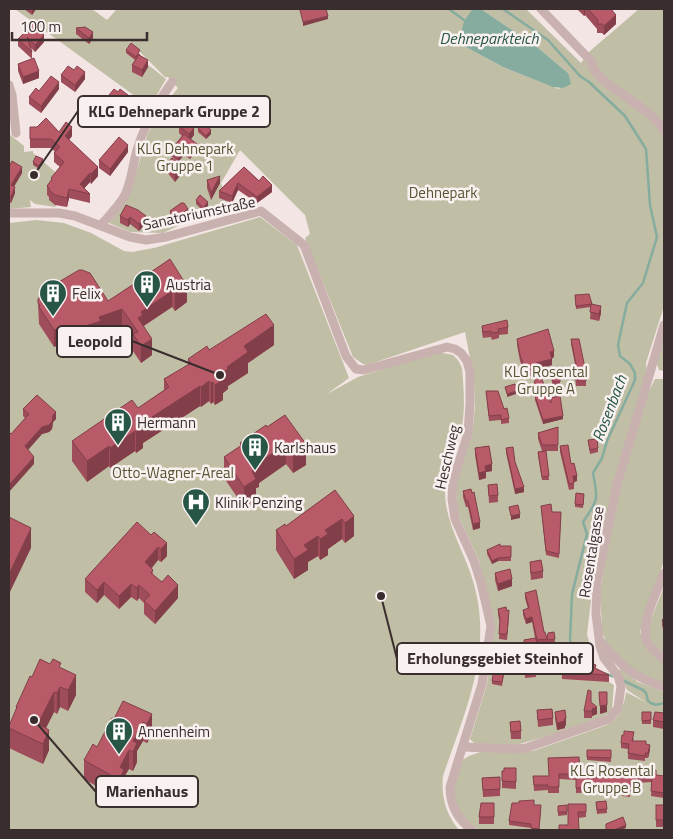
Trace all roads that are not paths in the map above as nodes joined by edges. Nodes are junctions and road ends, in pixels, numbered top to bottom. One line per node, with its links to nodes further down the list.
1 (541, 9): 4 (street)
2 (172, 82): 7 (street)
3 (9, 85): 5 (street)
4 (664, 130)
5 (16, 132)
6 (9, 213): 7 (street, Sanatoriumstraße)
7 (101, 225): 8 (street, Sanatoriumstraße)
8 (312, 267): 14 (street, Heschweg)
9 (664, 325): 11 (street, Rosentalgasse)
10 (664, 573): 12 (street)
11 (598, 639): 13 (street); 14 (street, Rosentalgasse)
12 (664, 659)
13 (664, 687)
14 (463, 747): 15 (street, Heschweg)
15 (472, 830)

